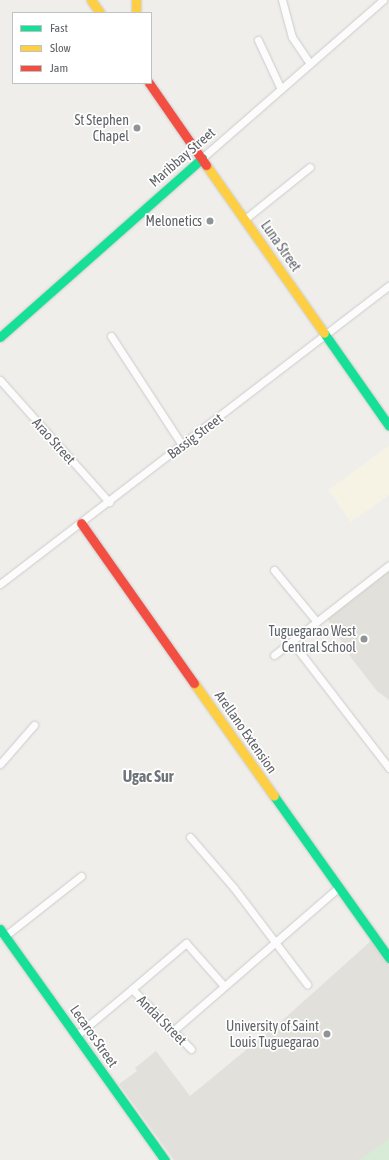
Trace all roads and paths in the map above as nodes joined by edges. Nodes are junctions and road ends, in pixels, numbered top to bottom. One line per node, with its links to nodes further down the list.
1 (91, 0): 5 (street)
2 (136, 0): 6 (street)
3 (282, 0): 8 (street)
4 (383, 0): 8 (street, Maribbay Street)
5 (99, 12)
6 (136, 12)
7 (258, 40): 10 (street)
8 (310, 64): 10 (street, Maribbay Street)
9 (150, 84): 11 (street, Luna Street)
10 (281, 89): 11 (street, Maribbay Street)
11 (202, 158): 13 (street, Luna Street); 17 (street, Maribbay Street)
12 (310, 167): 13 (street)
13 (245, 219): 15 (street, Luna Street)
14 (389, 286): 15 (street, Bassig Street)
15 (326, 335): 19 (street, Luna Street); 20 (street, Bassig Street)
16 (111, 336): 20 (street)
17 (0, 337)
18 (0, 380): 21 (street, Arao Street)
19 (389, 426)
20 (182, 445): 21 (street, Bassig Street)
21 (109, 502): 22 (street, Bassig Street)
22 (81, 523): 25 (street, Bassig Street); 34 (street, Arellano Extension)
23 (389, 565): 26 (street)
24 (274, 570): 26 (street)
25 (0, 584)
26 (317, 622): 27 (street)
27 (292, 642): 28 (street); 31 (street)
28 (274, 655)
29 (34, 725): 30 (street)
30 (0, 764)
31 (389, 768)
32 (190, 837): 36 (street)
33 (82, 876): 35 (street)
34 (339, 887): 36 (street); 37 (street, Arellano Extension)
35 (3, 933): 42 (street, Lecaros Street)
36 (274, 942): 38 (street); 39 (street)
37 (389, 958)
38 (307, 984)
39 (224, 986): 40 (street); 41 (street)
40 (132, 989): 41 (street, Andal Street); 42 (street, Andal Street)
41 (174, 1030): 43 (street, Andal Street)
42 (76, 1035): 44 (street, Lecaros Street)
43 (191, 1050)
44 (165, 1160)

